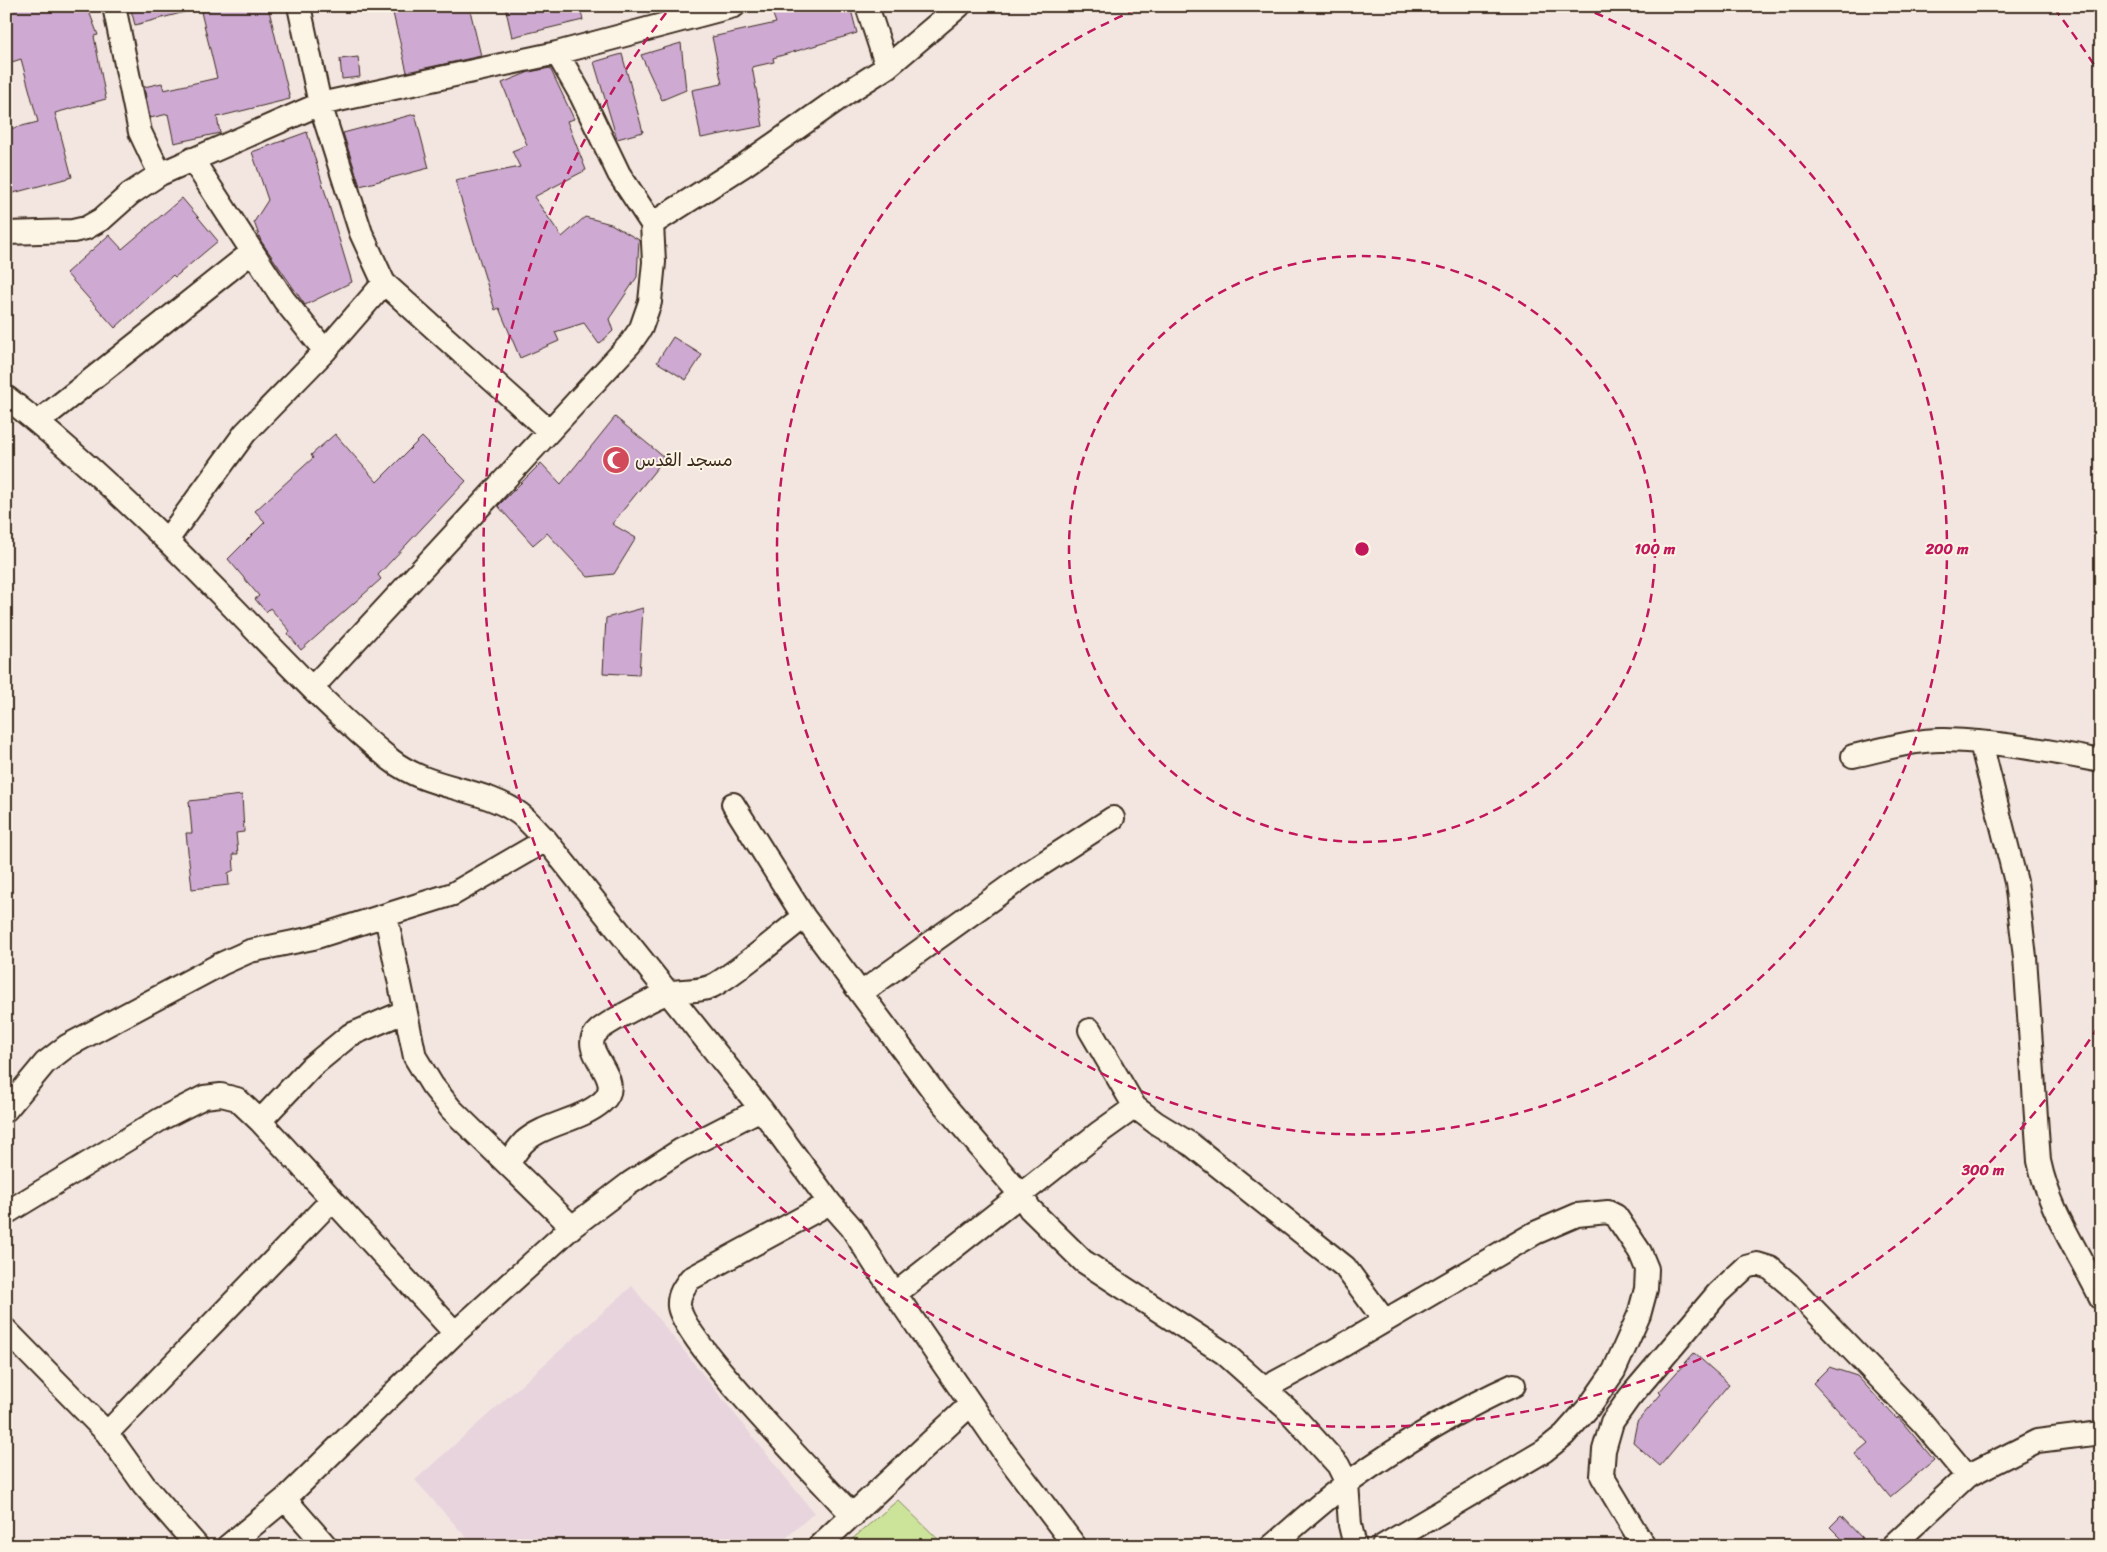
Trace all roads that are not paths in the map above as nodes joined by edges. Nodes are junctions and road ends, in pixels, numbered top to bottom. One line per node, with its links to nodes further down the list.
1 (114, 6): 11 (street)
2 (300, 6): 9 (street)
3 (734, 6): 6 (street)
4 (867, 6): 8 (street)
5 (960, 6): 8 (street)
6 (681, 13): 7 (street)
7 (557, 52): 9 (street); 12 (street)
8 (887, 67): 12 (street)
9 (320, 104): 10 (street); 15 (street)
10 (192, 159): 11 (street); 14 (street)
11 (160, 174): 13 (street)
12 (652, 224): 19 (street)
13 (6, 233)
14 (252, 252): 16 (street); 18 (street)
15 (384, 284): 16 (street); 19 (street)
16 (325, 350): 20 (street)
17 (6, 397): 18 (street)
18 (38, 422): 20 (street)
19 (549, 431): 21 (street)
20 (167, 540): 21 (street)
21 (312, 688): 27 (street)
22 (1981, 743): 23 (street); 24 (street); 44 (street)
23 (1853, 756)
24 (2101, 761)
25 (733, 804): 29 (street)
26 (1113, 818): 30 (street)
27 (546, 840): 28 (street); 31 (street)
28 (386, 916): 32 (street); 36 (street)
29 (804, 917): 30 (street); 31 (street)
30 (861, 992): 39 (street)
31 (667, 993): 35 (street); 38 (street)
32 (404, 1012): 37 (street); 38 (street)
33 (1090, 1030): 34 (street)
34 (1135, 1107): 39 (street); 46 (street)
35 (760, 1109): 41 (street); 43 (street)
36 (6, 1110)
37 (260, 1121): 40 (street); 42 (street)
38 (508, 1163): 43 (street)
39 (1021, 1195): 45 (street); 50 (street)
40 (332, 1200): 48 (street); 53 (street)
41 (830, 1202): 45 (street); 57 (street)
42 (6, 1213)
43 (572, 1227): 48 (street)
44 (2099, 1291)
45 (895, 1294): 51 (street)
46 (1384, 1320): 50 (street); 65 (street)
47 (6, 1330): 53 (street)
48 (455, 1333): 56 (street)
49 (1514, 1385): 55 (street)
50 (1265, 1388): 55 (street)
51 (971, 1404): 57 (street); 62 (street)
52 (2101, 1433): 54 (street)
53 (106, 1434): 58 (street)
54 (1967, 1476): 66 (street); 67 (street)
55 (1347, 1483): 63 (street); 64 (street)
56 (285, 1499): 59 (street); 60 (street)
57 (853, 1516): 61 (street)
58 (197, 1546)
59 (228, 1546)
60 (326, 1546)
61 (819, 1546)
62 (1074, 1546)
63 (1272, 1546)
64 (1355, 1546)
65 (1383, 1546)
66 (1644, 1546)
67 (1892, 1546)

